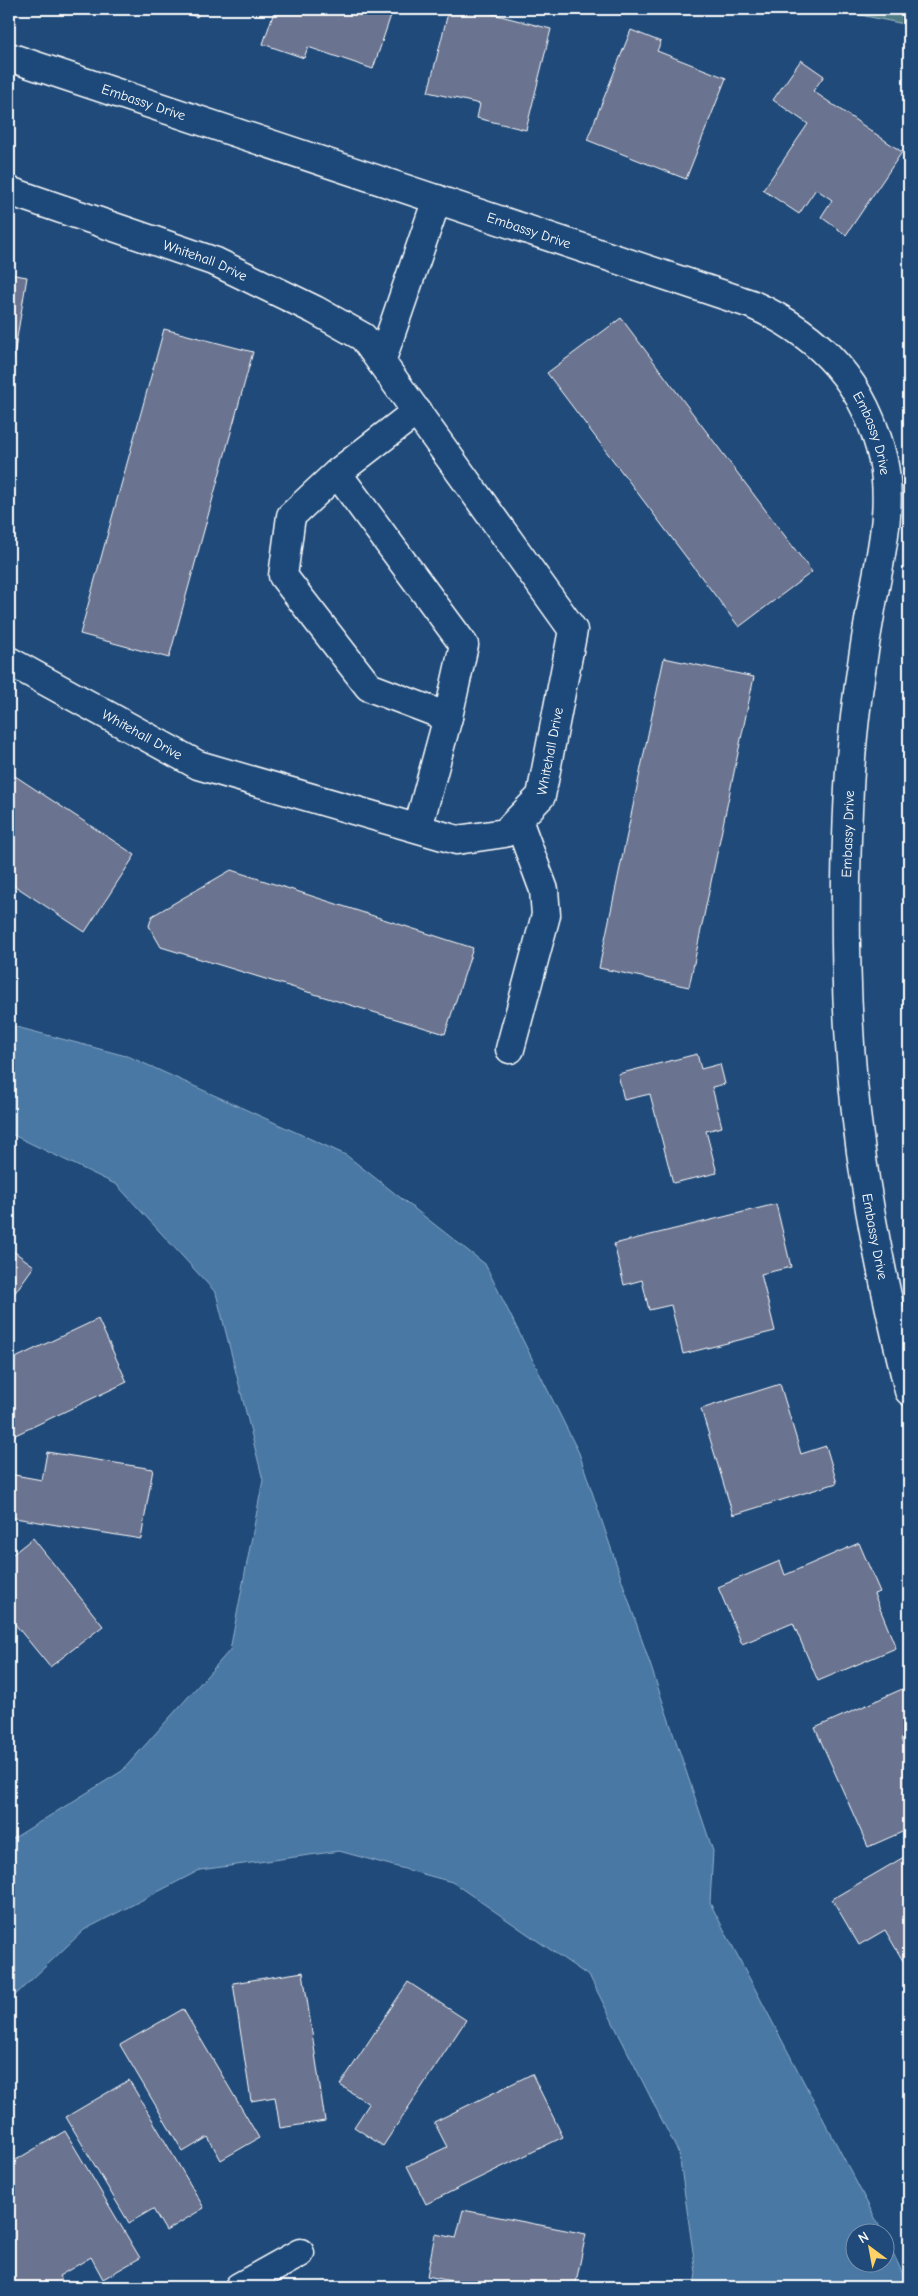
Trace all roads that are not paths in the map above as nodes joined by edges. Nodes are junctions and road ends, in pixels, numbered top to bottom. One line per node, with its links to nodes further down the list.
1 (9, 57): 3 (street, Embassy Drive)
2 (9, 191): 4 (street, Whitehall Drive)
3 (437, 199): 4 (street); 12 (street, Embassy Drive)
4 (382, 362): 5 (street, Whitehall Drive)
5 (416, 411): 6 (street); 9 (street, Whitehall Drive)
6 (338, 473): 8 (street); 8 (street)
7 (9, 661): 10 (street, Whitehall Drive)
8 (448, 717): 10 (street)
9 (518, 820): 10 (street, Whitehall Drive); 11 (street)
10 (418, 828)
11 (510, 1049)
12 (909, 1391)
13 (300, 2254): 14 (street)
14 (239, 2287)

